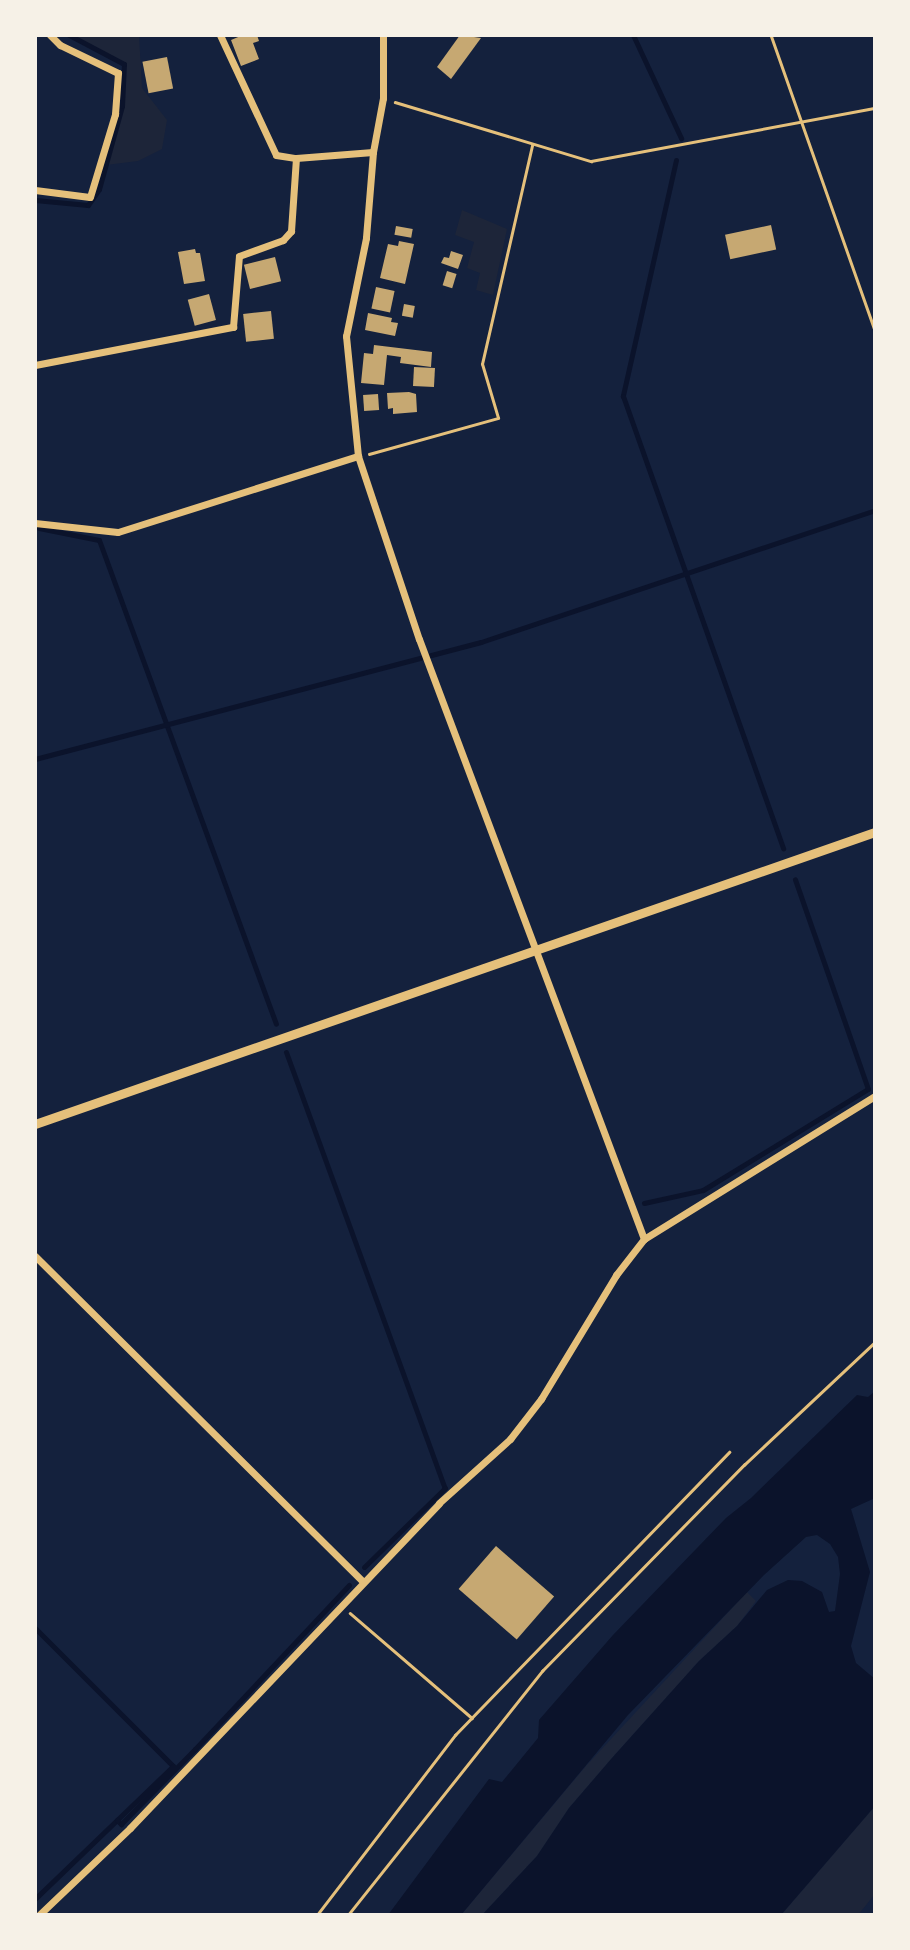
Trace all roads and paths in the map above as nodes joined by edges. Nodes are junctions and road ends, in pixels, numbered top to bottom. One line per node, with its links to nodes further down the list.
1 (50, 35): 11 (street)
2 (219, 35): 10 (street)
3 (383, 35): 5 (street)
4 (771, 35): 7 (path)
5 (383, 98): 8 (path); 9 (street)
6 (875, 108): 7 (path)
7 (801, 123): 8 (path); 12 (path)
8 (532, 144): 14 (path)
9 (373, 152): 10 (street); 14 (street)
10 (296, 158): 13 (street)
11 (35, 190)
12 (875, 331)
13 (35, 365)
14 (358, 456): 15 (street); 17 (street)
15 (35, 523)
16 (875, 832): 17 (street)
17 (535, 950): 19 (street); 20 (street)
18 (875, 1096): 20 (street)
19 (35, 1124)
20 (644, 1239): 24 (street)
21 (35, 1256): 24 (street)
22 (875, 1342): 29 (path)
23 (729, 1452): 26 (path)
24 (363, 1582): 25 (street)
25 (342, 1606): 26 (path); 27 (street)
26 (472, 1718): 28 (path)
27 (39, 1915)
28 (317, 1915)
29 (348, 1915)

